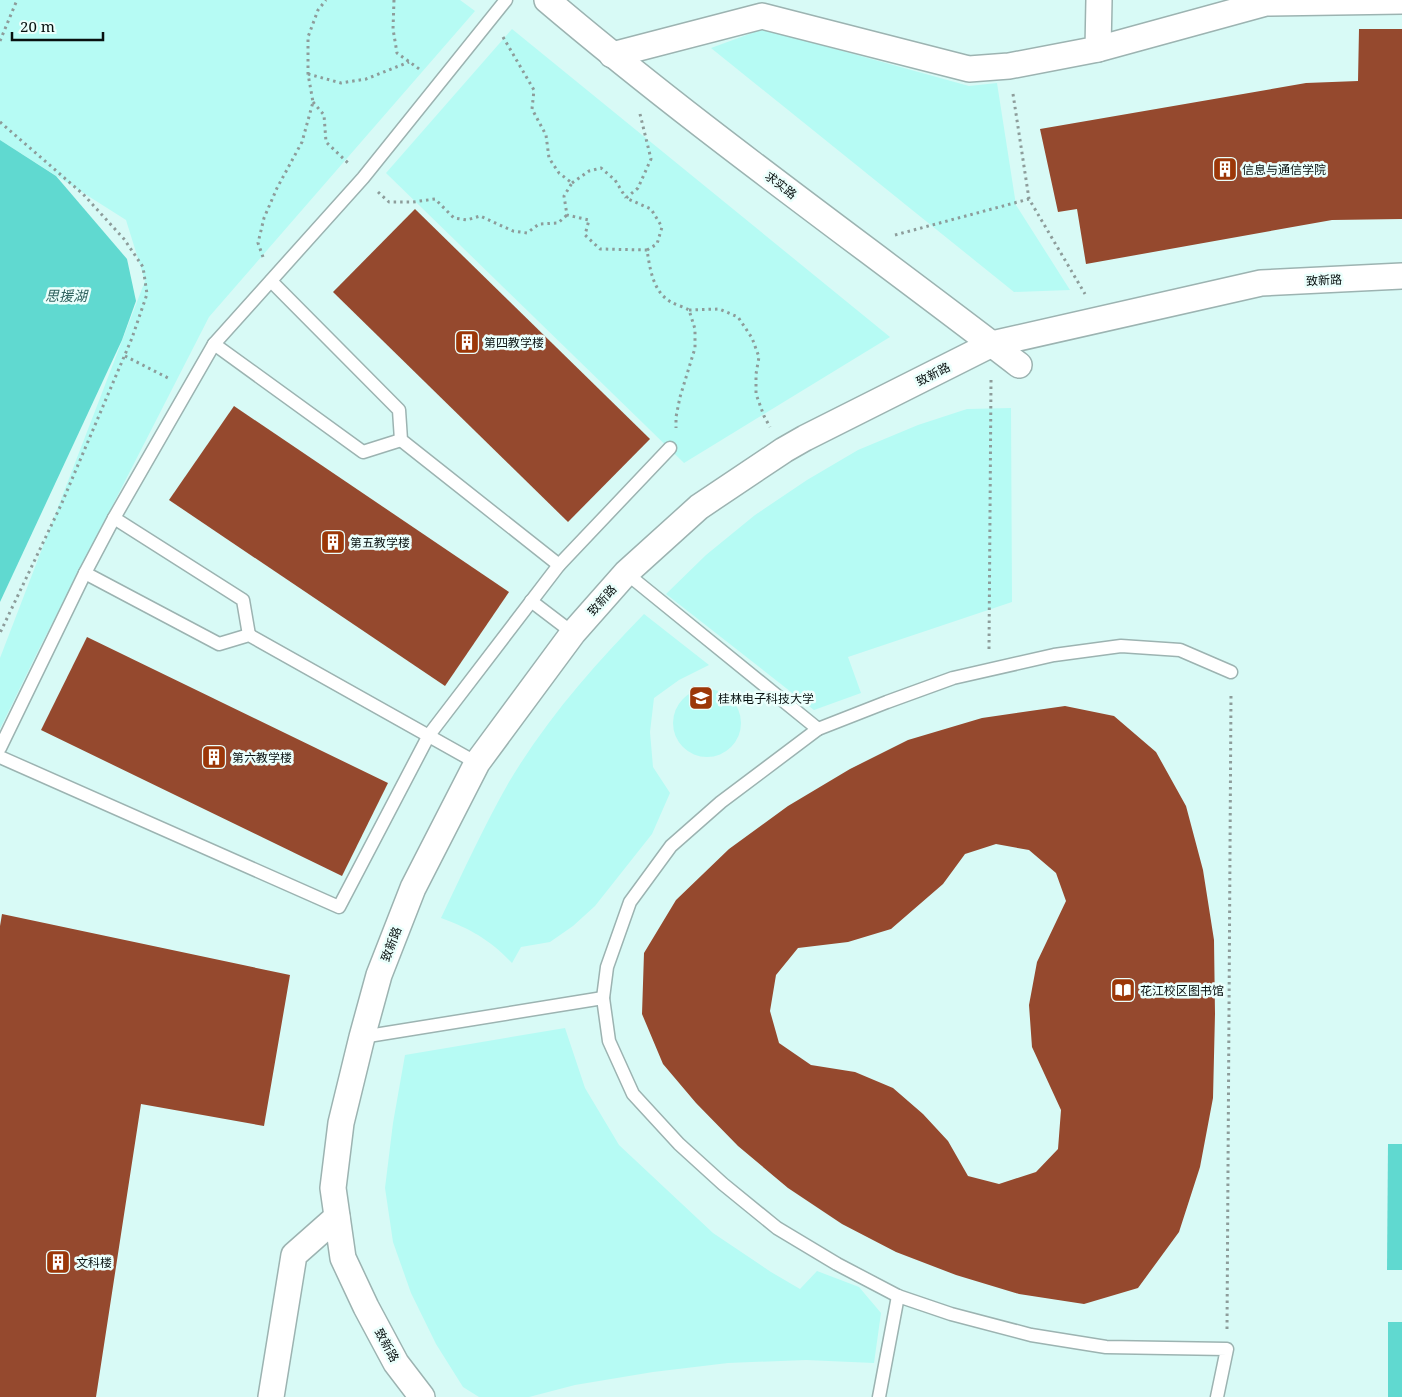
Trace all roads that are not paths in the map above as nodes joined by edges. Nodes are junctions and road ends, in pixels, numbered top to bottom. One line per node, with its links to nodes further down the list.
1 (506, 0): 8 (lane)
2 (548, 0): 6 (street, 求实路)
3 (1099, 0): 5 (street)
4 (1402, 1): 5 (street)
5 (1098, 49): 6 (street)
6 (612, 56): 10 (street, 求实路)
7 (1402, 276): 10 (street, 致新路)
8 (271, 281): 9 (lane); 12 (lane)
9 (214, 344): 12 (lane); 14 (lane)
10 (992, 344): 11 (street, 求实路); 17 (street, 致新路)
11 (1019, 365)
12 (401, 440): 15 (lane)
13 (670, 448): 15 (lane)
14 (114, 518): 16 (lane); 20 (lane)
15 (559, 565): 18 (lane)
16 (85, 573): 20 (lane); 24 (lane)
17 (626, 573): 19 (street, 致新路); 22 (lane)
18 (531, 601): 19 (lane); 23 (lane)
19 (573, 632): 26 (street, 致新路)
20 (249, 635): 23 (lane)
21 (1231, 672): 22 (lane)
22 (818, 729): 27 (lane)
23 (429, 735): 25 (lane); 26 (lane)
24 (0, 748)
25 (0, 757)
26 (477, 763): 28 (street, 致新路)
27 (603, 998): 28 (lane); 30 (lane)
28 (362, 1037): 29 (street, 致新路)
29 (337, 1217): 31 (street); 32 (street, 致新路)
30 (898, 1296): 33 (lane); 34 (lane)
31 (271, 1397)
32 (422, 1397)
33 (878, 1397)
34 (1217, 1397)

